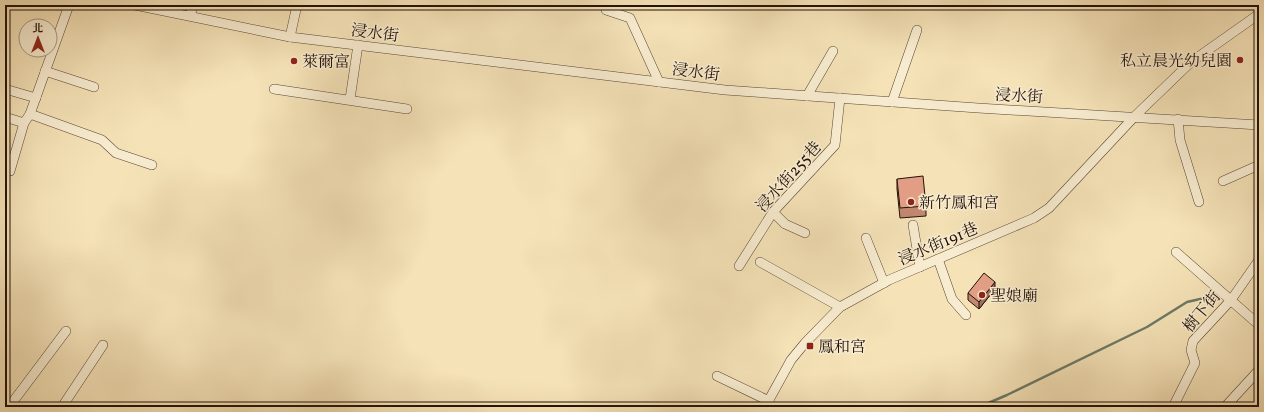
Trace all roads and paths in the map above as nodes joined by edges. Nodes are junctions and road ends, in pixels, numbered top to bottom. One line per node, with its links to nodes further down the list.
1 (70, 5): 12 (street)
2 (135, 5): 7 (street, 浸水街)
3 (192, 5): 7 (street)
4 (297, 5): 9 (street)
5 (606, 10): 13 (street)
6 (1259, 14): 24 (street, 浸水街191巷)
7 (191, 16): 9 (street, 浸水街)
8 (916, 30): 21 (street)
9 (290, 37): 10 (street, 浸水街)
10 (358, 45): 13 (street, 浸水街); 20 (street)
11 (833, 51): 17 (street)
12 (45, 71): 14 (street); 18 (street)
13 (659, 82): 17 (street, 浸水街)
14 (94, 87)
15 (5, 89): 18 (street)
16 (274, 89): 20 (street)
17 (807, 96): 19 (street, 浸水街)
18 (36, 98): 23 (street)
19 (840, 98): 21 (street, 浸水街); 34 (street, 浸水街255巷)
20 (350, 99): 22 (street)
21 (892, 102): 24 (street, 浸水街)
22 (407, 109)
23 (30, 114): 27 (street); 29 (street)
24 (1135, 116): 26 (street, 浸水街); 39 (street, 浸水街191巷)
25 (5, 117): 27 (street)
26 (1178, 119): 28 (street, 浸水街); 33 (street)
27 (24, 123): 31 (street)
28 (1259, 125)
29 (152, 165)
30 (1259, 165): 32 (street)
31 (5, 171)
32 (1224, 181)
33 (1199, 202)
34 (773, 212): 36 (street); 42 (street, 浸水街255巷)
35 (913, 225): 43 (street)
36 (805, 234)
37 (866, 238): 44 (street)
38 (1176, 252): 45 (street)
39 (938, 259): 43 (street, 浸水街191巷); 47 (street)
40 (1259, 260): 45 (street, 樹下街)
41 (760, 262): 46 (street)
42 (739, 266)
43 (920, 267): 44 (street, 浸水街191巷)
44 (884, 283): 46 (street, 浸水街191巷)
45 (1231, 300): 48 (street); 56 (street, 樹下街)
46 (840, 307): 53 (street, 浸水街191巷)
47 (966, 315)
48 (1259, 325)
49 (66, 331): 54 (street)
50 (103, 345): 55 (street)
51 (1259, 370): 57 (street)
52 (718, 376): 53 (street)
53 (767, 404)
54 (9, 407)
55 (62, 407)
56 (1173, 407)
57 (1225, 407)

